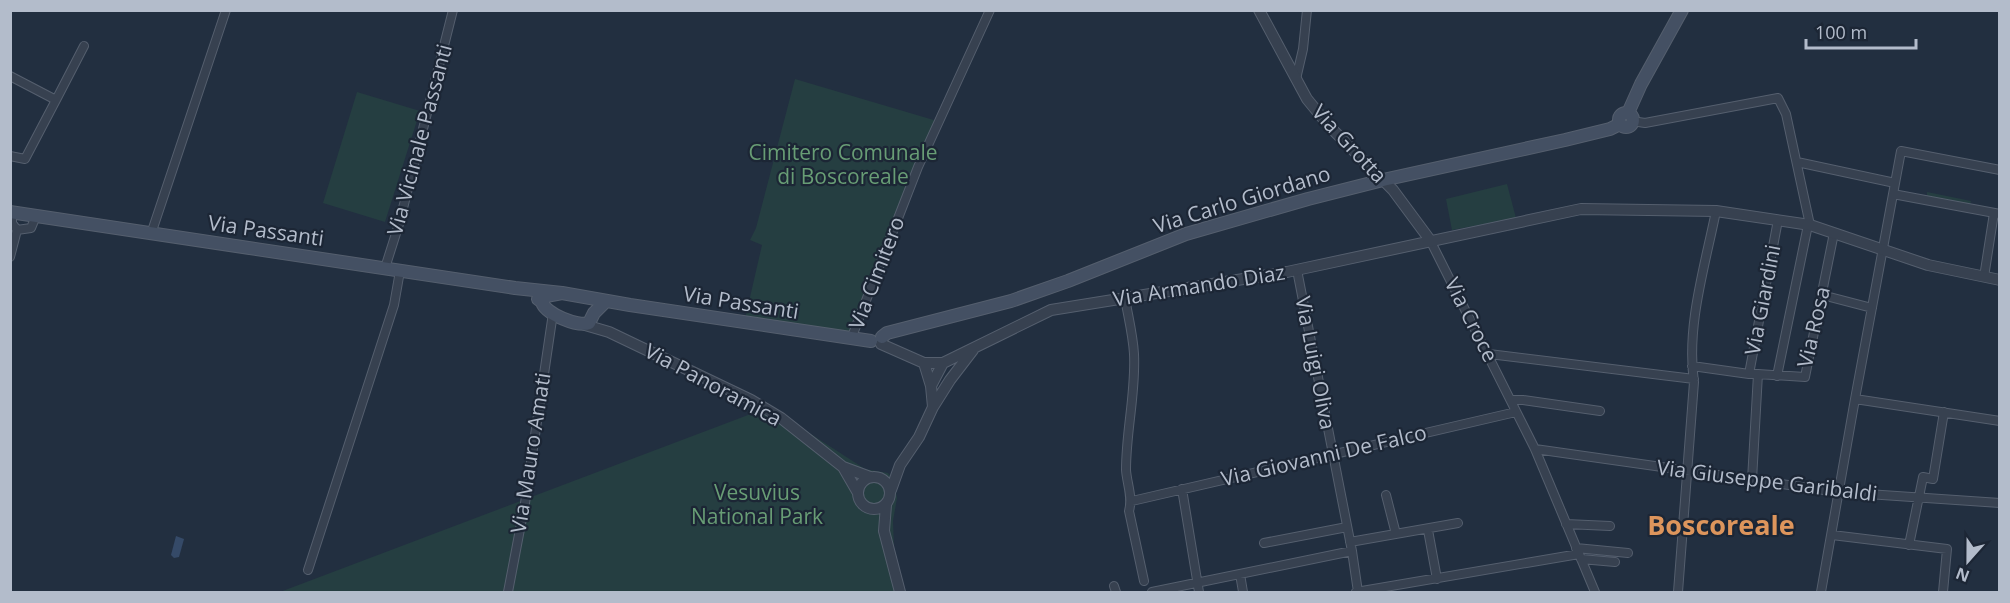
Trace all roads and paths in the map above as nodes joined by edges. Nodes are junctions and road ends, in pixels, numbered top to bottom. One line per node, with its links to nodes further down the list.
1 (226, 10): 26 (street)
2 (453, 10): 30 (street, Via Vicinale Passanti)
3 (1259, 10): 9 (street, Via Grotta)
4 (1306, 10): 9 (street)
5 (1682, 10): 11 (main road)
6 (988, 11): 45 (street, Via Cimitero)
7 (84, 46): 10 (street)
8 (10, 76): 10 (street)
9 (1296, 79): 15 (street, Via Grotta)
10 (56, 100): 12 (street)
11 (1627, 120): 13 (street); 15 (main road, Via Carlo Giordano)
12 (10, 156)
13 (1797, 162): 16 (street); 23 (street)
14 (2000, 170): 16 (street)
15 (1383, 180): 27 (street, Via Grotta); 46 (main road, Via Carlo Giordano)
16 (1895, 183): 17 (street)
17 (1893, 194): 20 (street); 28 (street)
18 (1716, 211): 22 (street, Via Armando Diaz); 27 (street, Via Armando Diaz); 51 (street)
19 (11, 212): 21 (main road, Via Passanti); 24 (street)
20 (1997, 213): 33 (street)
21 (36, 216): 24 (street); 26 (main road, Via Passanti)
22 (1778, 220): 23 (street, Via Armando Diaz); 52 (street, Via Giardini)
23 (1809, 225): 25 (street, Via Armando Diaz); 53 (street)
24 (17, 230): 29 (street)
25 (1834, 233): 28 (street, Via Armando Diaz); 38 (street, Via Rosa)
26 (151, 234): 30 (main road, Via Passanti)
27 (1430, 240): 31 (street, Via Armando Diaz); 48 (street, Via Croce)
28 (1882, 250): 33 (street, Via Armando Diaz); 42 (street)
29 (10, 257)
30 (385, 268): 32 (main road, Via Passanti)
31 (1297, 270): 39 (street, Via Armando Diaz); 65 (street, Via Luigi Oliva)
32 (400, 271): 35 (main road, Via Passanti); 95 (street)
33 (1984, 278): 34 (street, Via Armando Diaz)
34 (2000, 280)
35 (515, 288): 36 (main road, Via Passanti); 41 (main road, Via Passanti)
36 (562, 292): 37 (main road, Via Passanti); 41 (main road)
37 (576, 295): 40 (main road, Via Passanti); 44 (main road)
38 (1822, 295): 42 (street); 53 (street, Via Rosa)
39 (1125, 298): 47 (street, Via Armando Diaz); 77 (street)
40 (606, 301): 44 (main road); 45 (main road, Via Passanti)
41 (542, 302): 43 (main road, Via Passanti)
42 (1872, 308): 57 (street)
43 (553, 313): 44 (main road, Via Passanti); 100 (street, Via Mauro Amati)
44 (591, 318): 67 (street, Via Panoramica)
45 (851, 339): 46 (main road, Via Passanti)
46 (878, 341): 49 (street, Via Passanti)
47 (975, 347): 50 (street, Via Armando Diaz); 55 (street, Via Armando Diaz)
48 (1489, 354): 54 (street); 58 (street, Via Croce)
49 (924, 363): 50 (street, Via Passanti); 56 (street, Via Armando Diaz)
50 (943, 363): 55 (street); 56 (street)
51 (1692, 366): 52 (street, Via Rosa); 54 (street)
52 (1754, 374): 53 (street, Via Rosa); 70 (street, Via Giardini)
53 (1778, 376)
54 (1694, 379): 68 (street)
55 (950, 380): 59 (street, Via Armando Diaz)
56 (931, 386): 59 (street, Via Armando Diaz)
57 (1855, 399): 62 (street); 73 (street)
58 (1511, 400): 60 (street); 61 (street, Via Croce)
59 (933, 407): 66 (street, Via Armando Diaz)
60 (1600, 411)
61 (1516, 412): 64 (street, Via Croce); 65 (street, Via Giovanni De Falco)
62 (1944, 412): 63 (street); 76 (street)
63 (2000, 420)
64 (1535, 449): 68 (street, Via Giuseppe Garibaldi); 82 (street, Via Croce)
65 (1333, 453): 71 (street, Via Giovanni De Falco); 84 (street, Via Luigi Oliva)
66 (900, 465): 69 (street); 72 (street, Via Panoramica)
67 (843, 467): 69 (street, Via Panoramica); 74 (street, Via Panoramica)
68 (1687, 472): 70 (street, Via Giuseppe Garibaldi); 107 (street)
69 (873, 477): 72 (street, Via Panoramica); 74 (street)
70 (1752, 480): 73 (street, Via Giuseppe Garibaldi)
71 (1182, 489): 77 (street, Via Giovanni De Falco); 99 (street)
72 (891, 490): 79 (street, Via Panoramica)
73 (1838, 492): 76 (street, Via Giuseppe Garibaldi); 88 (street)
74 (858, 494): 80 (street, Via Panoramica)
75 (1386, 495): 87 (street)
76 (1918, 498): 78 (street, Via Giuseppe Garibaldi); 90 (street)
77 (1132, 501): 98 (street)
78 (2000, 503)
79 (886, 505): 80 (street); 86 (street, Via Panoramica)
80 (866, 507): 86 (street, Via Panoramica)
81 (1458, 523): 85 (street)
82 (1566, 524): 83 (street); 93 (street, Via Croce)
83 (1610, 526)
84 (1347, 528): 89 (street); 91 (street, Via Luigi Oliva)
85 (1428, 530): 87 (street); 97 (street)
86 (884, 531): 101 (street, Via Panoramica)
87 (1396, 534): 91 (street)
88 (1832, 535): 90 (street); 108 (street)
89 (1264, 543)
90 (1909, 545): 109 (street)
91 (1351, 546): 96 (street); 105 (street, Via Luigi Oliva)
92 (1628, 553): 93 (street)
93 (1579, 554): 94 (street); 97 (street); 106 (street, Via Croce)
94 (1615, 562)
95 (308, 570)
96 (1240, 574): 99 (street); 104 (street)
97 (1437, 579): 105 (street)
98 (1144, 581)
99 (1197, 582): 102 (street); 103 (street)
100 (508, 592)
101 (900, 592)
102 (1152, 592)
103 (1199, 592)
104 (1243, 592)
105 (1357, 592)
106 (1595, 592)
107 (1678, 592)
108 (1821, 592)
109 (1943, 592)

